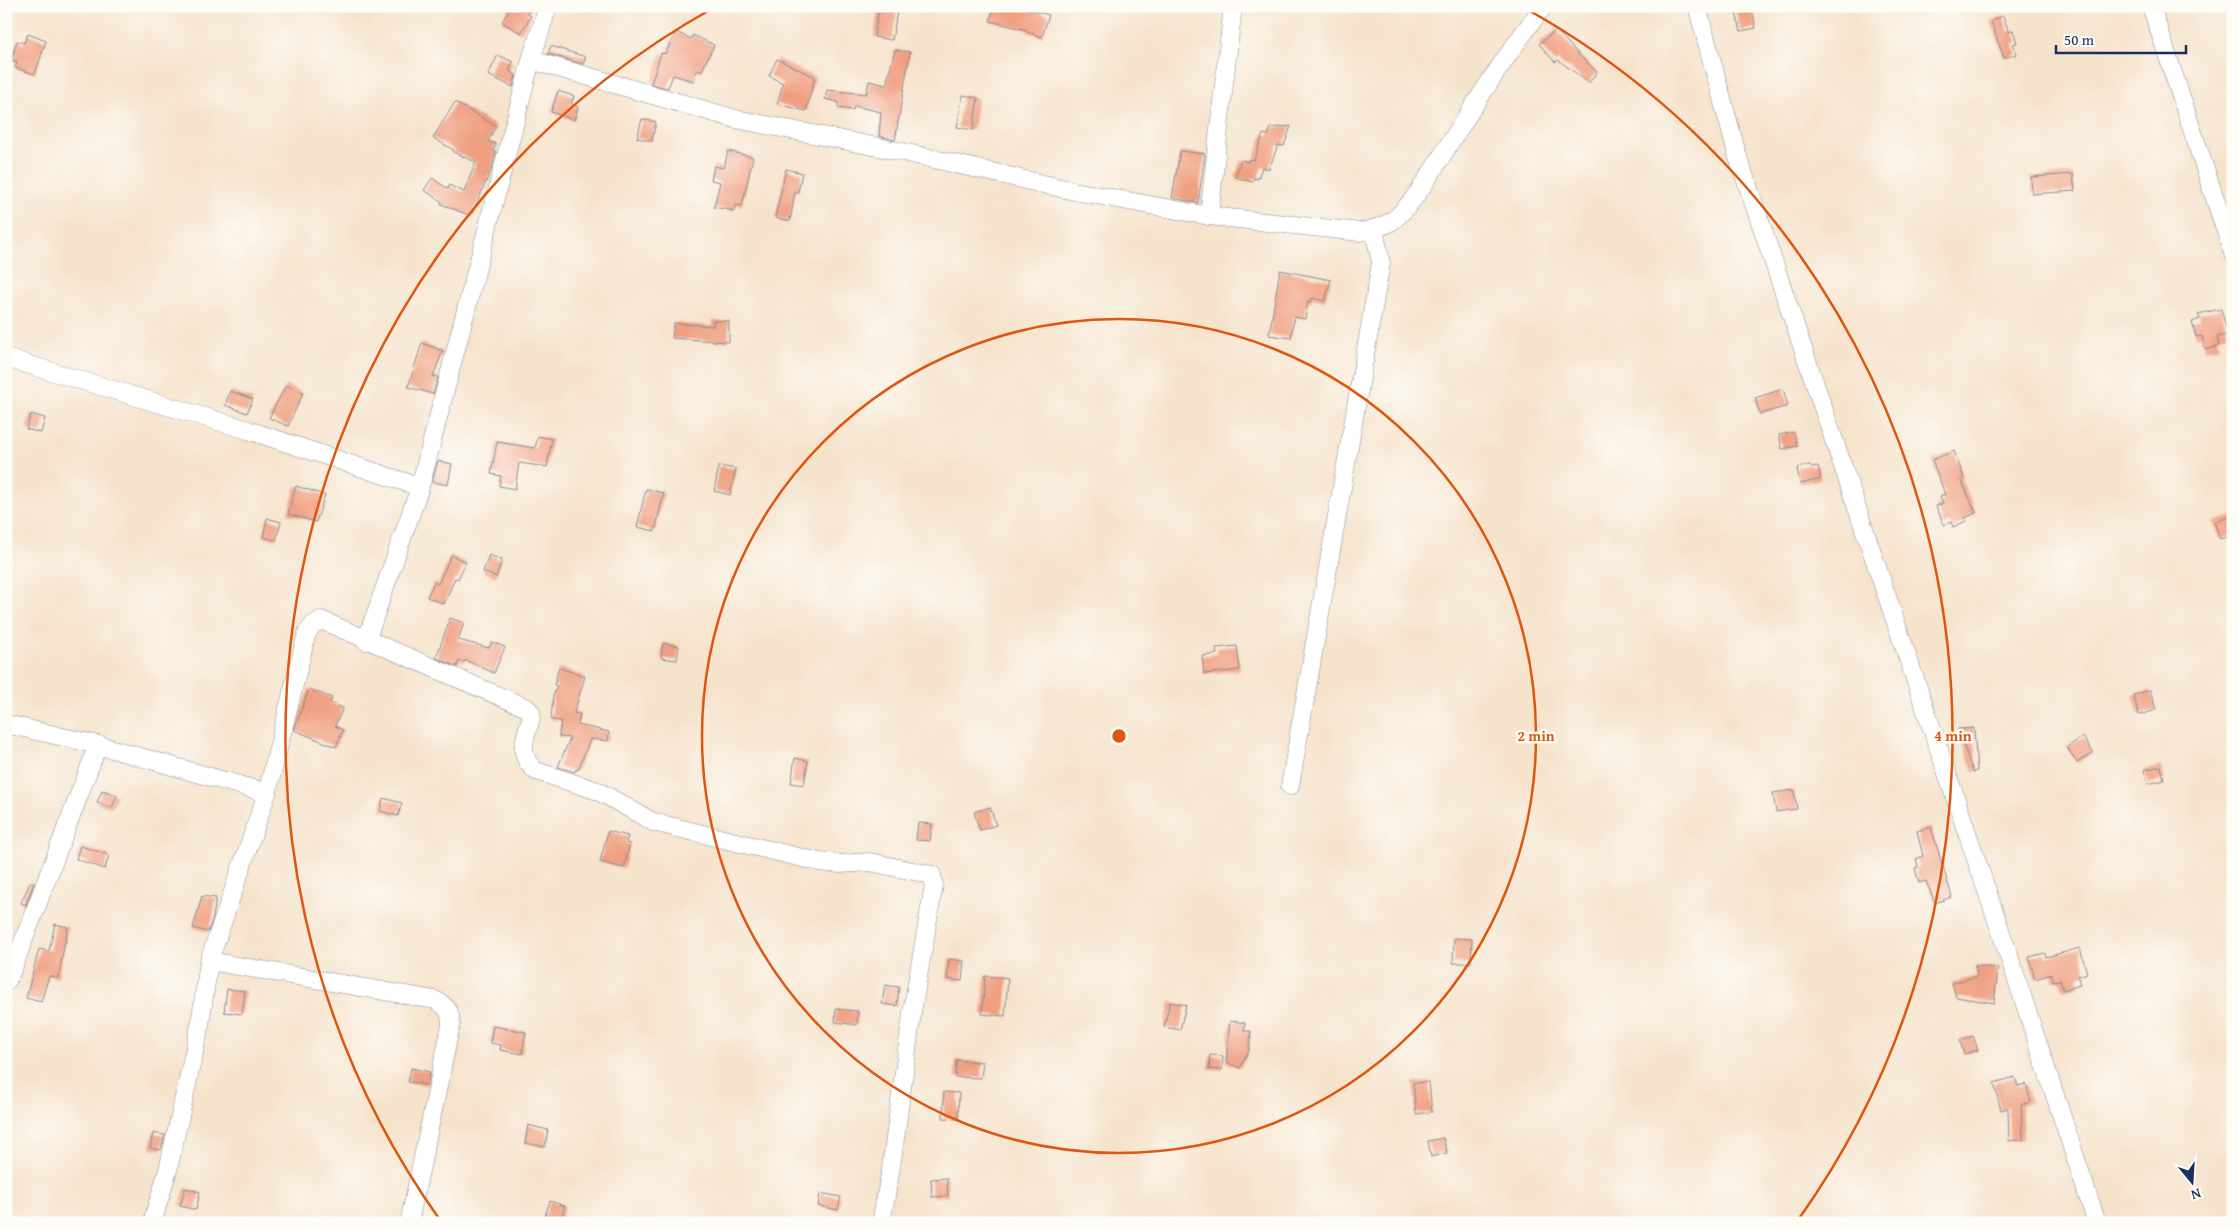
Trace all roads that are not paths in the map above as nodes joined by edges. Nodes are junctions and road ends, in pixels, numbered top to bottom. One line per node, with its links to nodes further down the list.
1 (548, 6): 6 (street)
2 (1233, 6): 7 (street)
3 (1544, 6): 8 (street)
4 (1697, 6): 22 (street)
5 (2151, 6): 9 (street)
6 (531, 60): 7 (street); 11 (street)
7 (1210, 216): 8 (street)
8 (1374, 229): 15 (street)
9 (2233, 254)
10 (6, 358): 11 (street)
11 (420, 487): 12 (street)
12 (366, 641): 16 (street); 21 (street)
13 (6, 724): 14 (street)
14 (98, 746): 16 (street); 18 (street)
15 (1290, 786)
16 (267, 793): 17 (street)
17 (209, 961): 19 (street); 20 (street)
18 (6, 982)
19 (152, 1223)
20 (409, 1223)
21 (881, 1223)
22 (2097, 1223)

